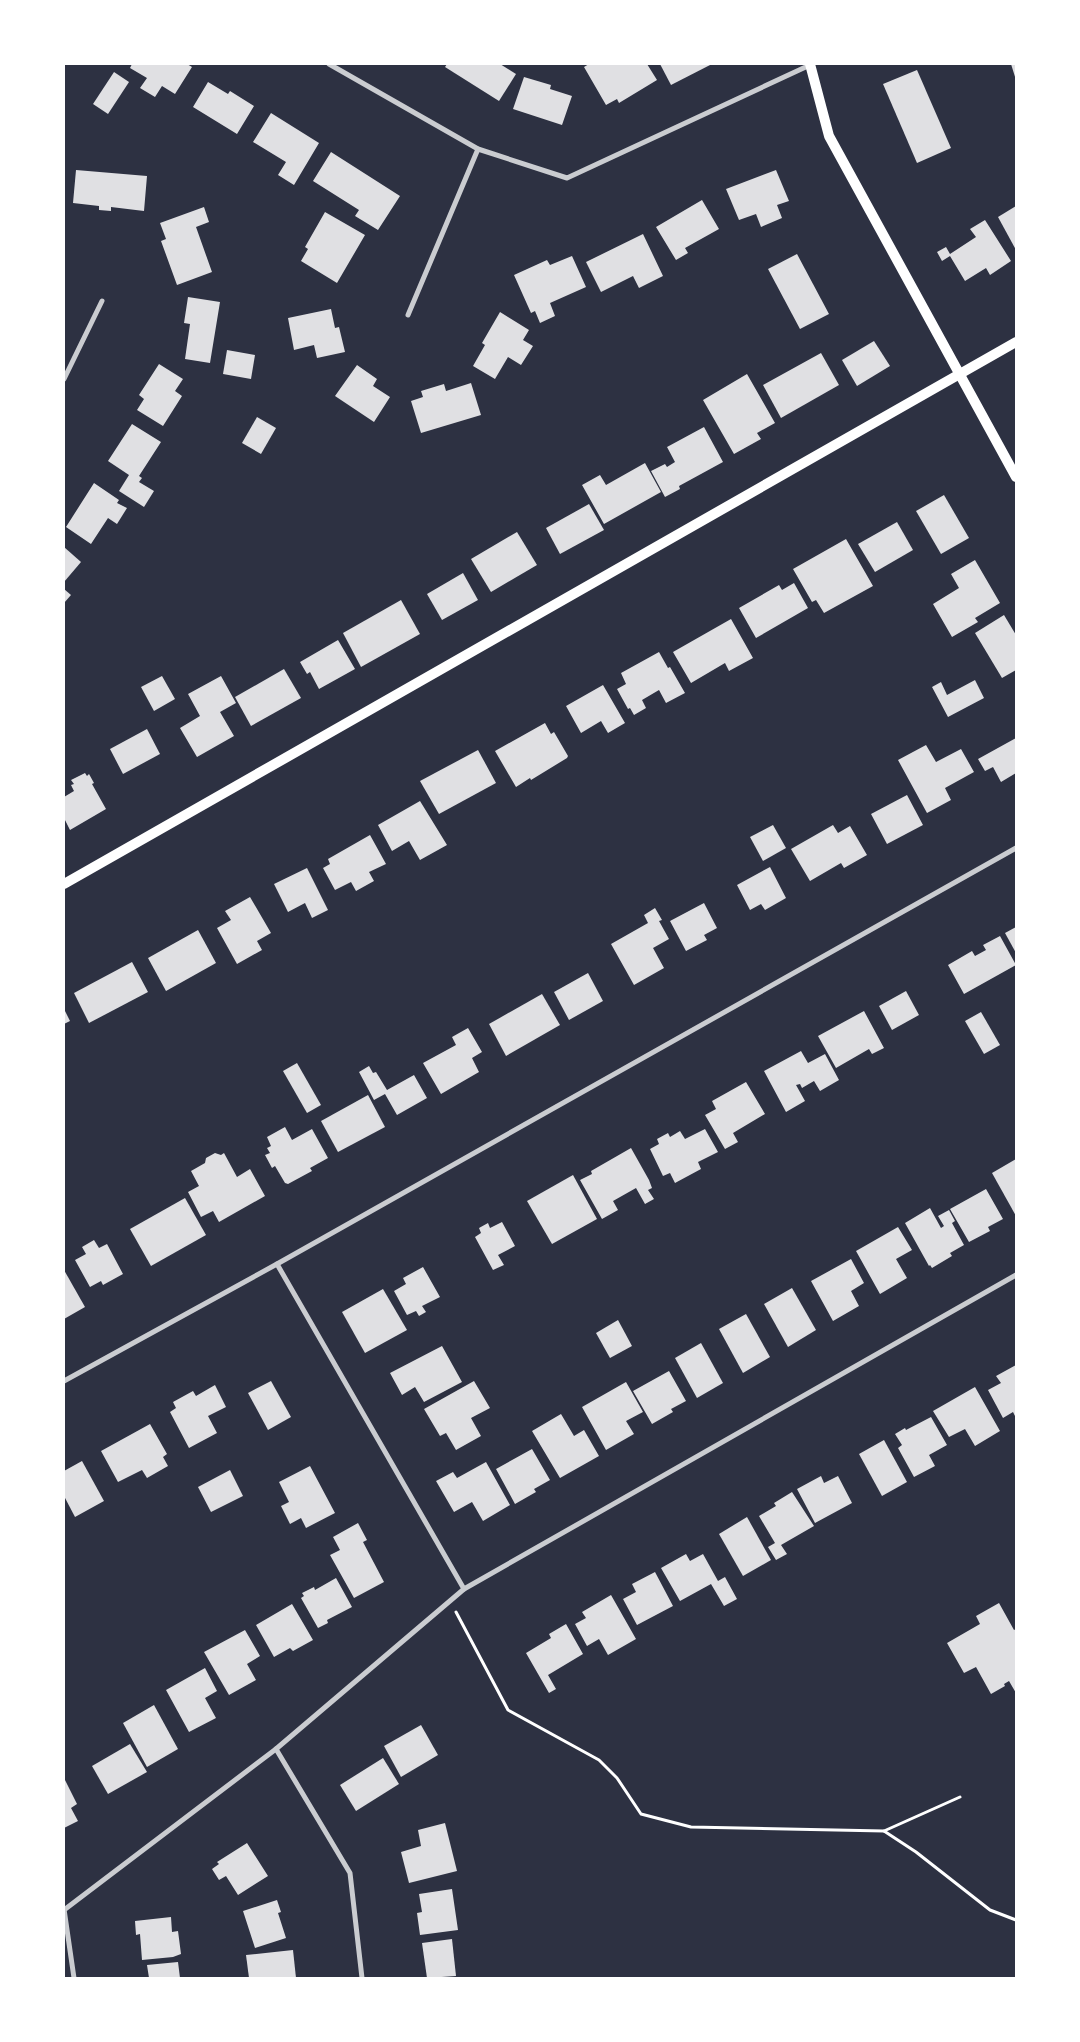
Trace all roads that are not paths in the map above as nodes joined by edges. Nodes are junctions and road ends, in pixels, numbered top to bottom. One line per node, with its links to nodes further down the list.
1 (329, 64): 3 (street)
2 (810, 64): 3 (street); 7 (main road)
3 (478, 149): 5 (street)
4 (102, 301): 8 (street)
5 (408, 315)
6 (1016, 342): 7 (main road)
7 (958, 374): 9 (main road); 11 (main road)
8 (64, 379)
9 (1016, 477)
10 (1016, 848): 12 (street)
11 (64, 882)
12 (277, 1264): 14 (street); 15 (street)
13 (1016, 1275): 15 (street)
14 (64, 1382)
15 (464, 1589): 16 (street)
16 (276, 1749): 17 (street); 19 (street)
17 (64, 1909): 18 (street)
18 (74, 1978)
19 (362, 1978)

